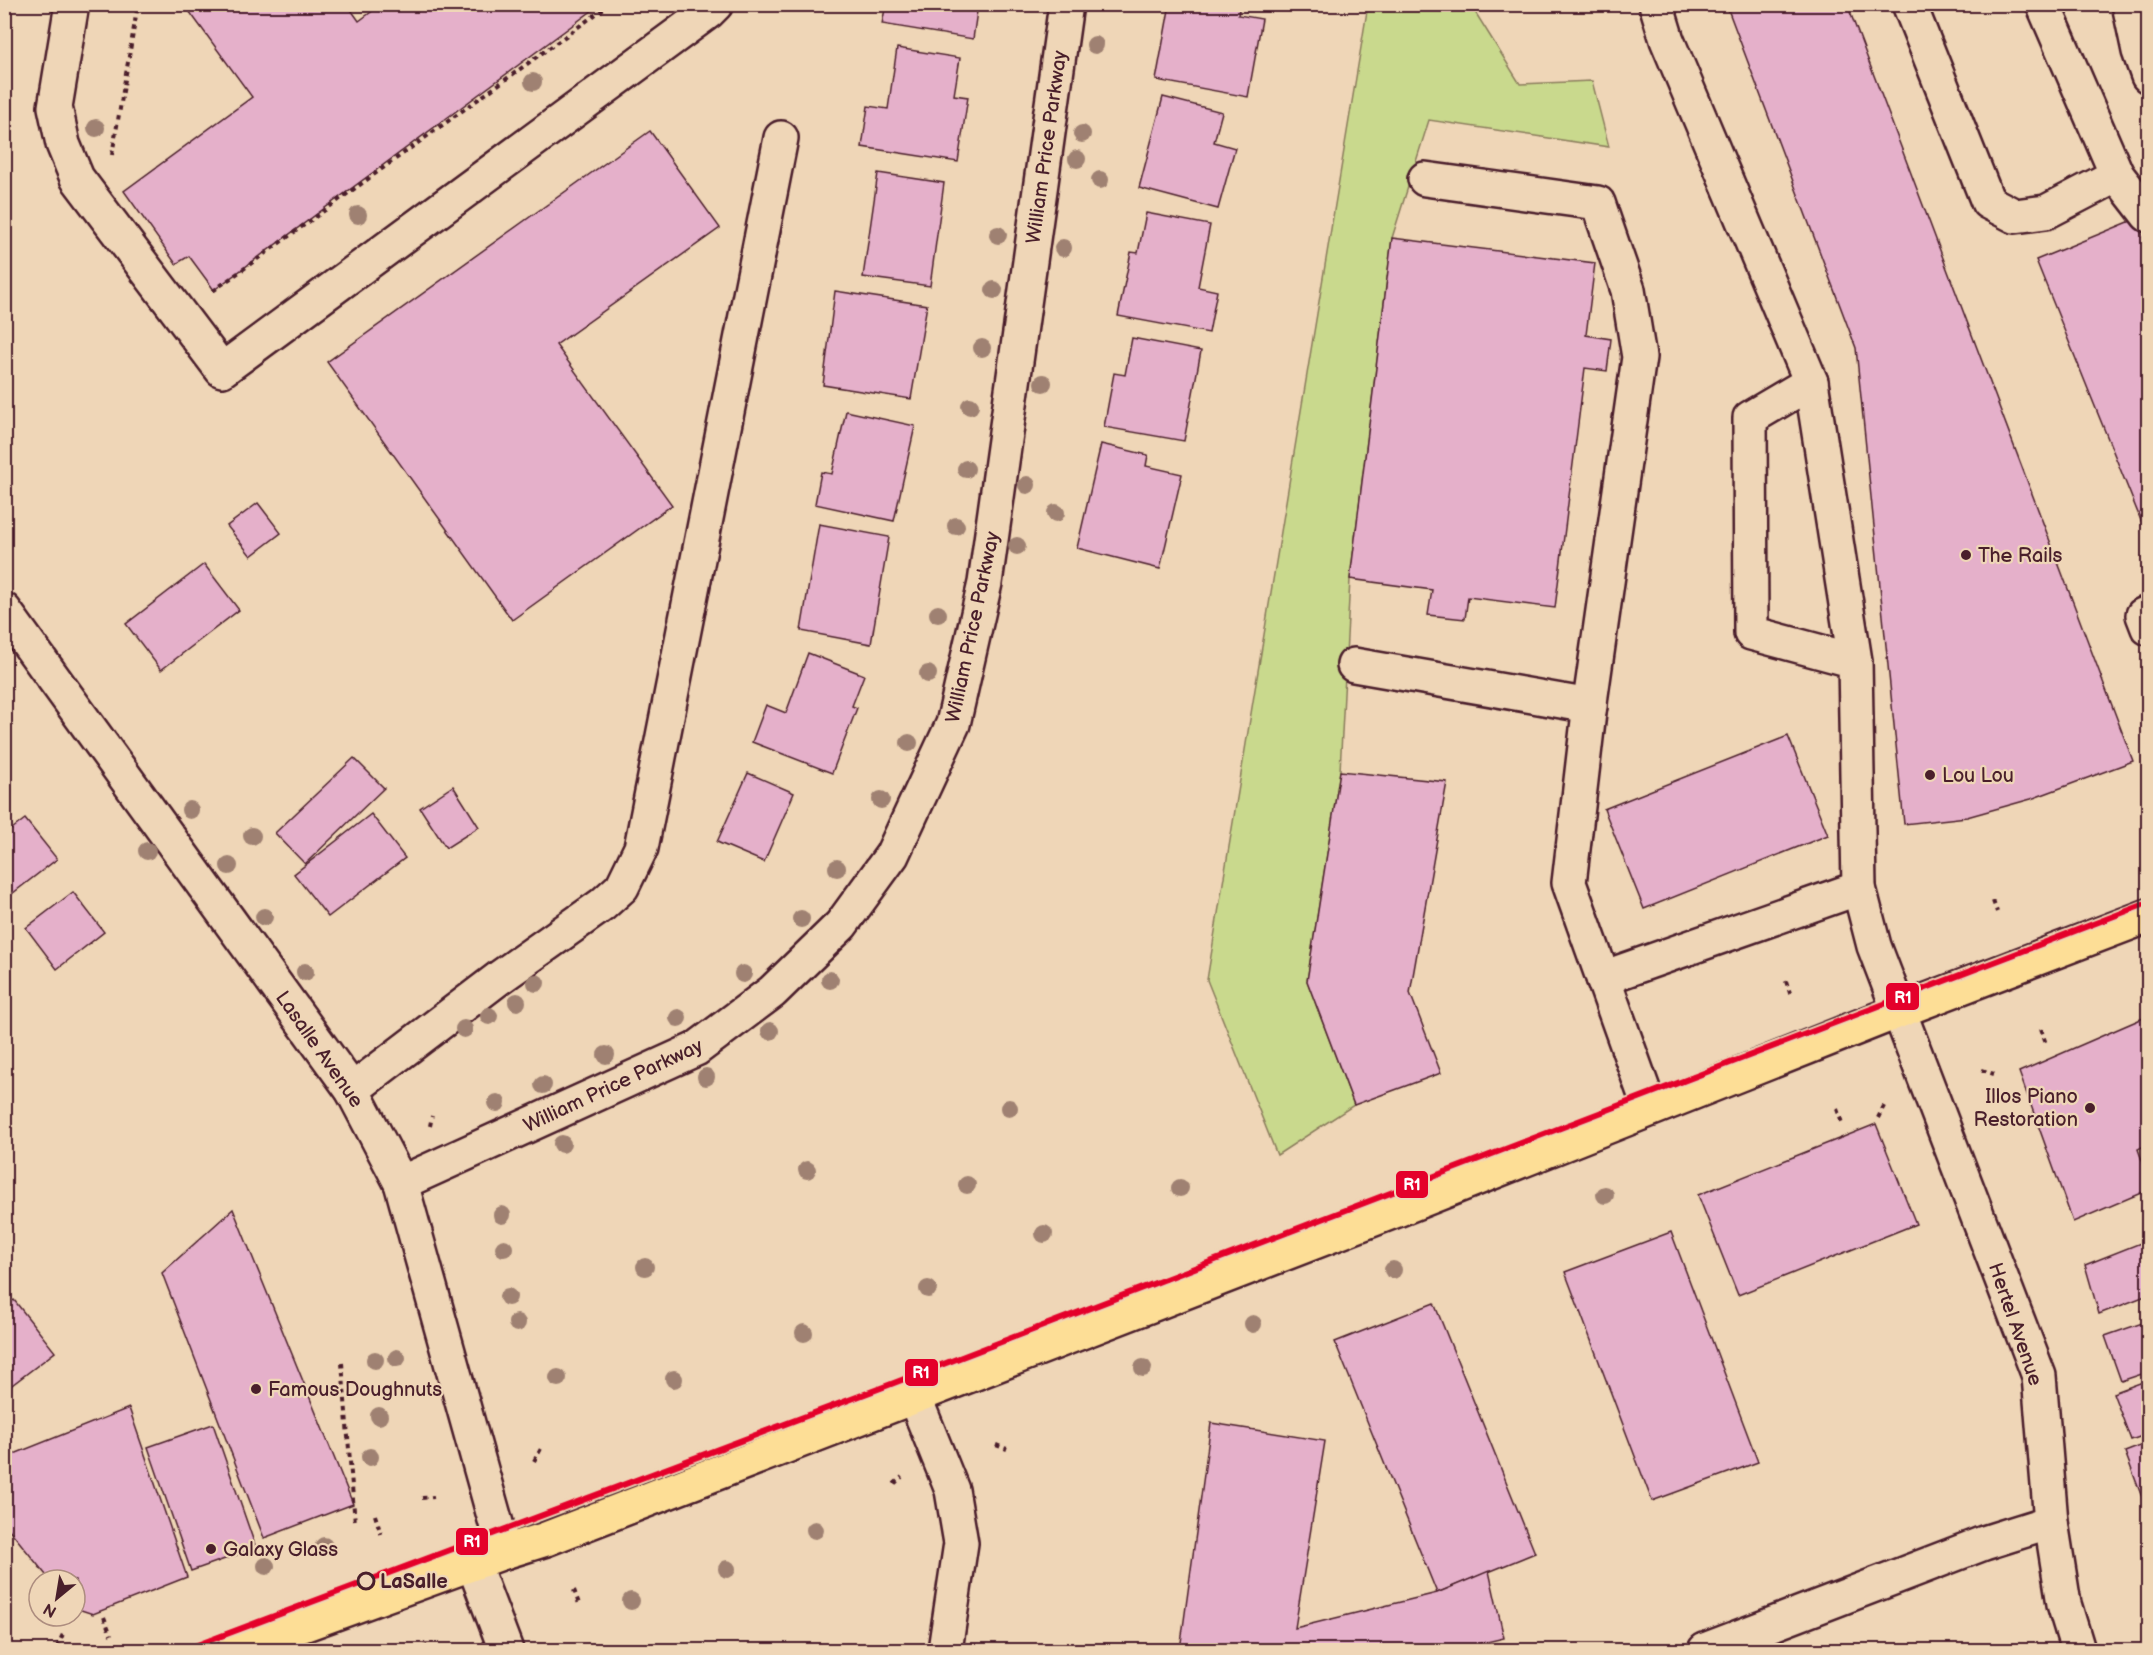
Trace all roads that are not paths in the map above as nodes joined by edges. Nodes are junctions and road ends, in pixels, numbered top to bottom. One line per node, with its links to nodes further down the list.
1 (72, 4): 2 (street)
2 (716, 4)
3 (1066, 4): 26 (street, William Price Parkway)
4 (1656, 4): 13 (street, Hertel Avenue)
5 (1909, 4): 10 (street)
6 (2043, 4): 10 (street)
7 (2129, 4): 8 (street)
8 (2144, 63)
9 (781, 138): 24 (street)
10 (2116, 175): 12 (street)
11 (1425, 180): 19 (street)
12 (2148, 215)
13 (1810, 382): 17 (street, Hertel Avenue); 17 (street)
14 (4, 610): 24 (street, Lasalle Avenue)
15 (2148, 613): 16 (street)
16 (2148, 628)
17 (1855, 661): 20 (street, Hertel Avenue)
18 (1354, 665): 19 (street)
19 (1590, 706): 22 (street)
20 (1860, 888): 22 (street); 23 (street, Hertel Avenue)
21 (2148, 916): 23 (main road)
22 (1603, 978): 25 (street)
23 (1899, 1011): 25 (main road); 28 (street, Hertel Avenue)
24 (352, 1090): 26 (street, Lasalle Avenue)
25 (1650, 1109): 27 (main road)
26 (401, 1183): 29 (street, Lasalle Avenue)
27 (915, 1396): 29 (main road); 34 (street)
28 (2051, 1522): 35 (street); 36 (street, Hertel Avenue)
29 (504, 1552): 30 (main road)
30 (473, 1563): 31 (main road); 33 (street)
31 (280, 1642): 32 (main road)
32 (234, 1650)
33 (506, 1650)
34 (945, 1650)
35 (1705, 1650)
36 (2078, 1650)

